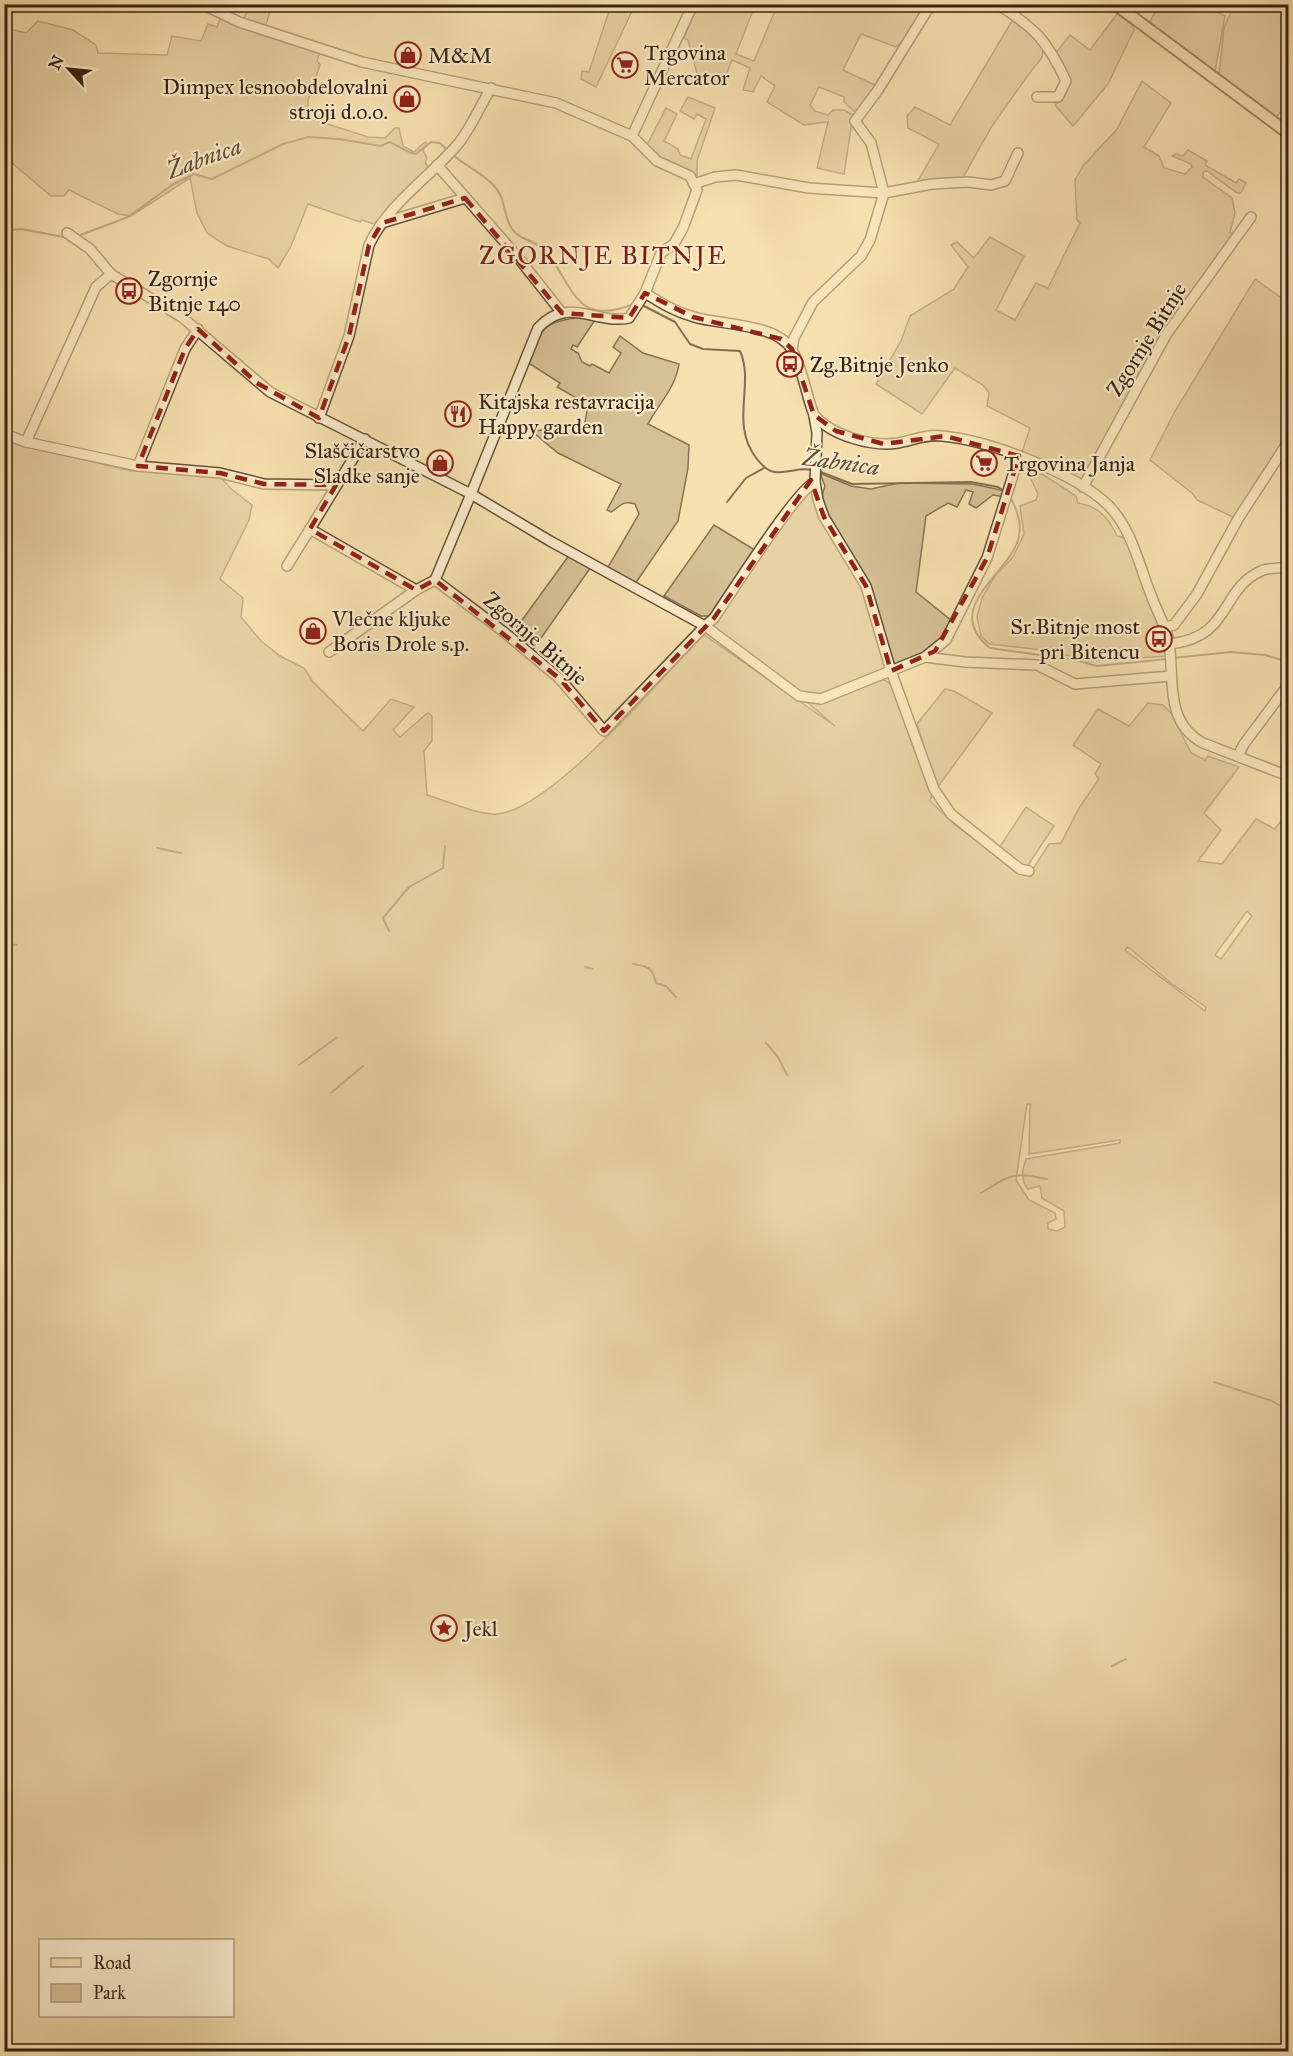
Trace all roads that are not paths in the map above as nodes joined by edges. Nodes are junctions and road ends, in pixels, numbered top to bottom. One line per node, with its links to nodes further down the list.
1 (202, 4): 6 (street)
2 (693, 4): 9 (street)
3 (931, 4): 13 (street)
4 (997, 4): 7 (street)
5 (1115, 4): 8 (main road)
6 (491, 88): 9 (street); 11 (street)
7 (1037, 97)
8 (1288, 133)
9 (632, 136): 12 (street)
10 (1018, 153): 13 (street)
11 (437, 165): 14 (street); 16 (street)
12 (694, 184): 13 (street); 19 (street)
13 (884, 193): 22 (street)
14 (465, 198): 16 (street); 20 (street)
15 (1251, 217): 33 (street, Zgornje Bitnje)
16 (382, 223): 24 (street)
17 (68, 233): 18 (street)
18 (111, 274): 21 (street); 27 (street)
19 (643, 296): 20 (street); 22 (street)
20 (562, 313): 34 (street)
21 (198, 329): 24 (street); 30 (street)
22 (792, 349): 23 (street)
23 (814, 415): 29 (street); 31 (street)
24 (319, 418): 26 (street)
25 (4, 434): 27 (street)
26 (365, 439): 32 (street); 34 (street)
27 (26, 442): 30 (street)
28 (1288, 442): 41 (street)
29 (1019, 456): 33 (street); 44 (street)
30 (138, 466): 32 (street)
31 (815, 479): 40 (street, Zgornje Bitnje); 45 (street)
32 (336, 485): 35 (street)
33 (1083, 487): 41 (street)
34 (471, 494): 38 (street); 40 (street)
35 (310, 529): 36 (street); 39 (street)
36 (287, 566)
37 (1288, 567): 42 (street)
38 (435, 580): 39 (street); 40 (street, Zgornje Bitnje)
39 (416, 590): 43 (street)
40 (705, 626): 45 (street)
41 (1165, 627): 42 (street)
42 (1169, 647): 46 (street)
43 (329, 652)
44 (925, 657): 45 (street); 46 (street)
45 (891, 671): 50 (street)
46 (1171, 671): 48 (street)
47 (1288, 685): 48 (street)
48 (1238, 756): 49 (street)
49 (1288, 776)
50 (1029, 871)

